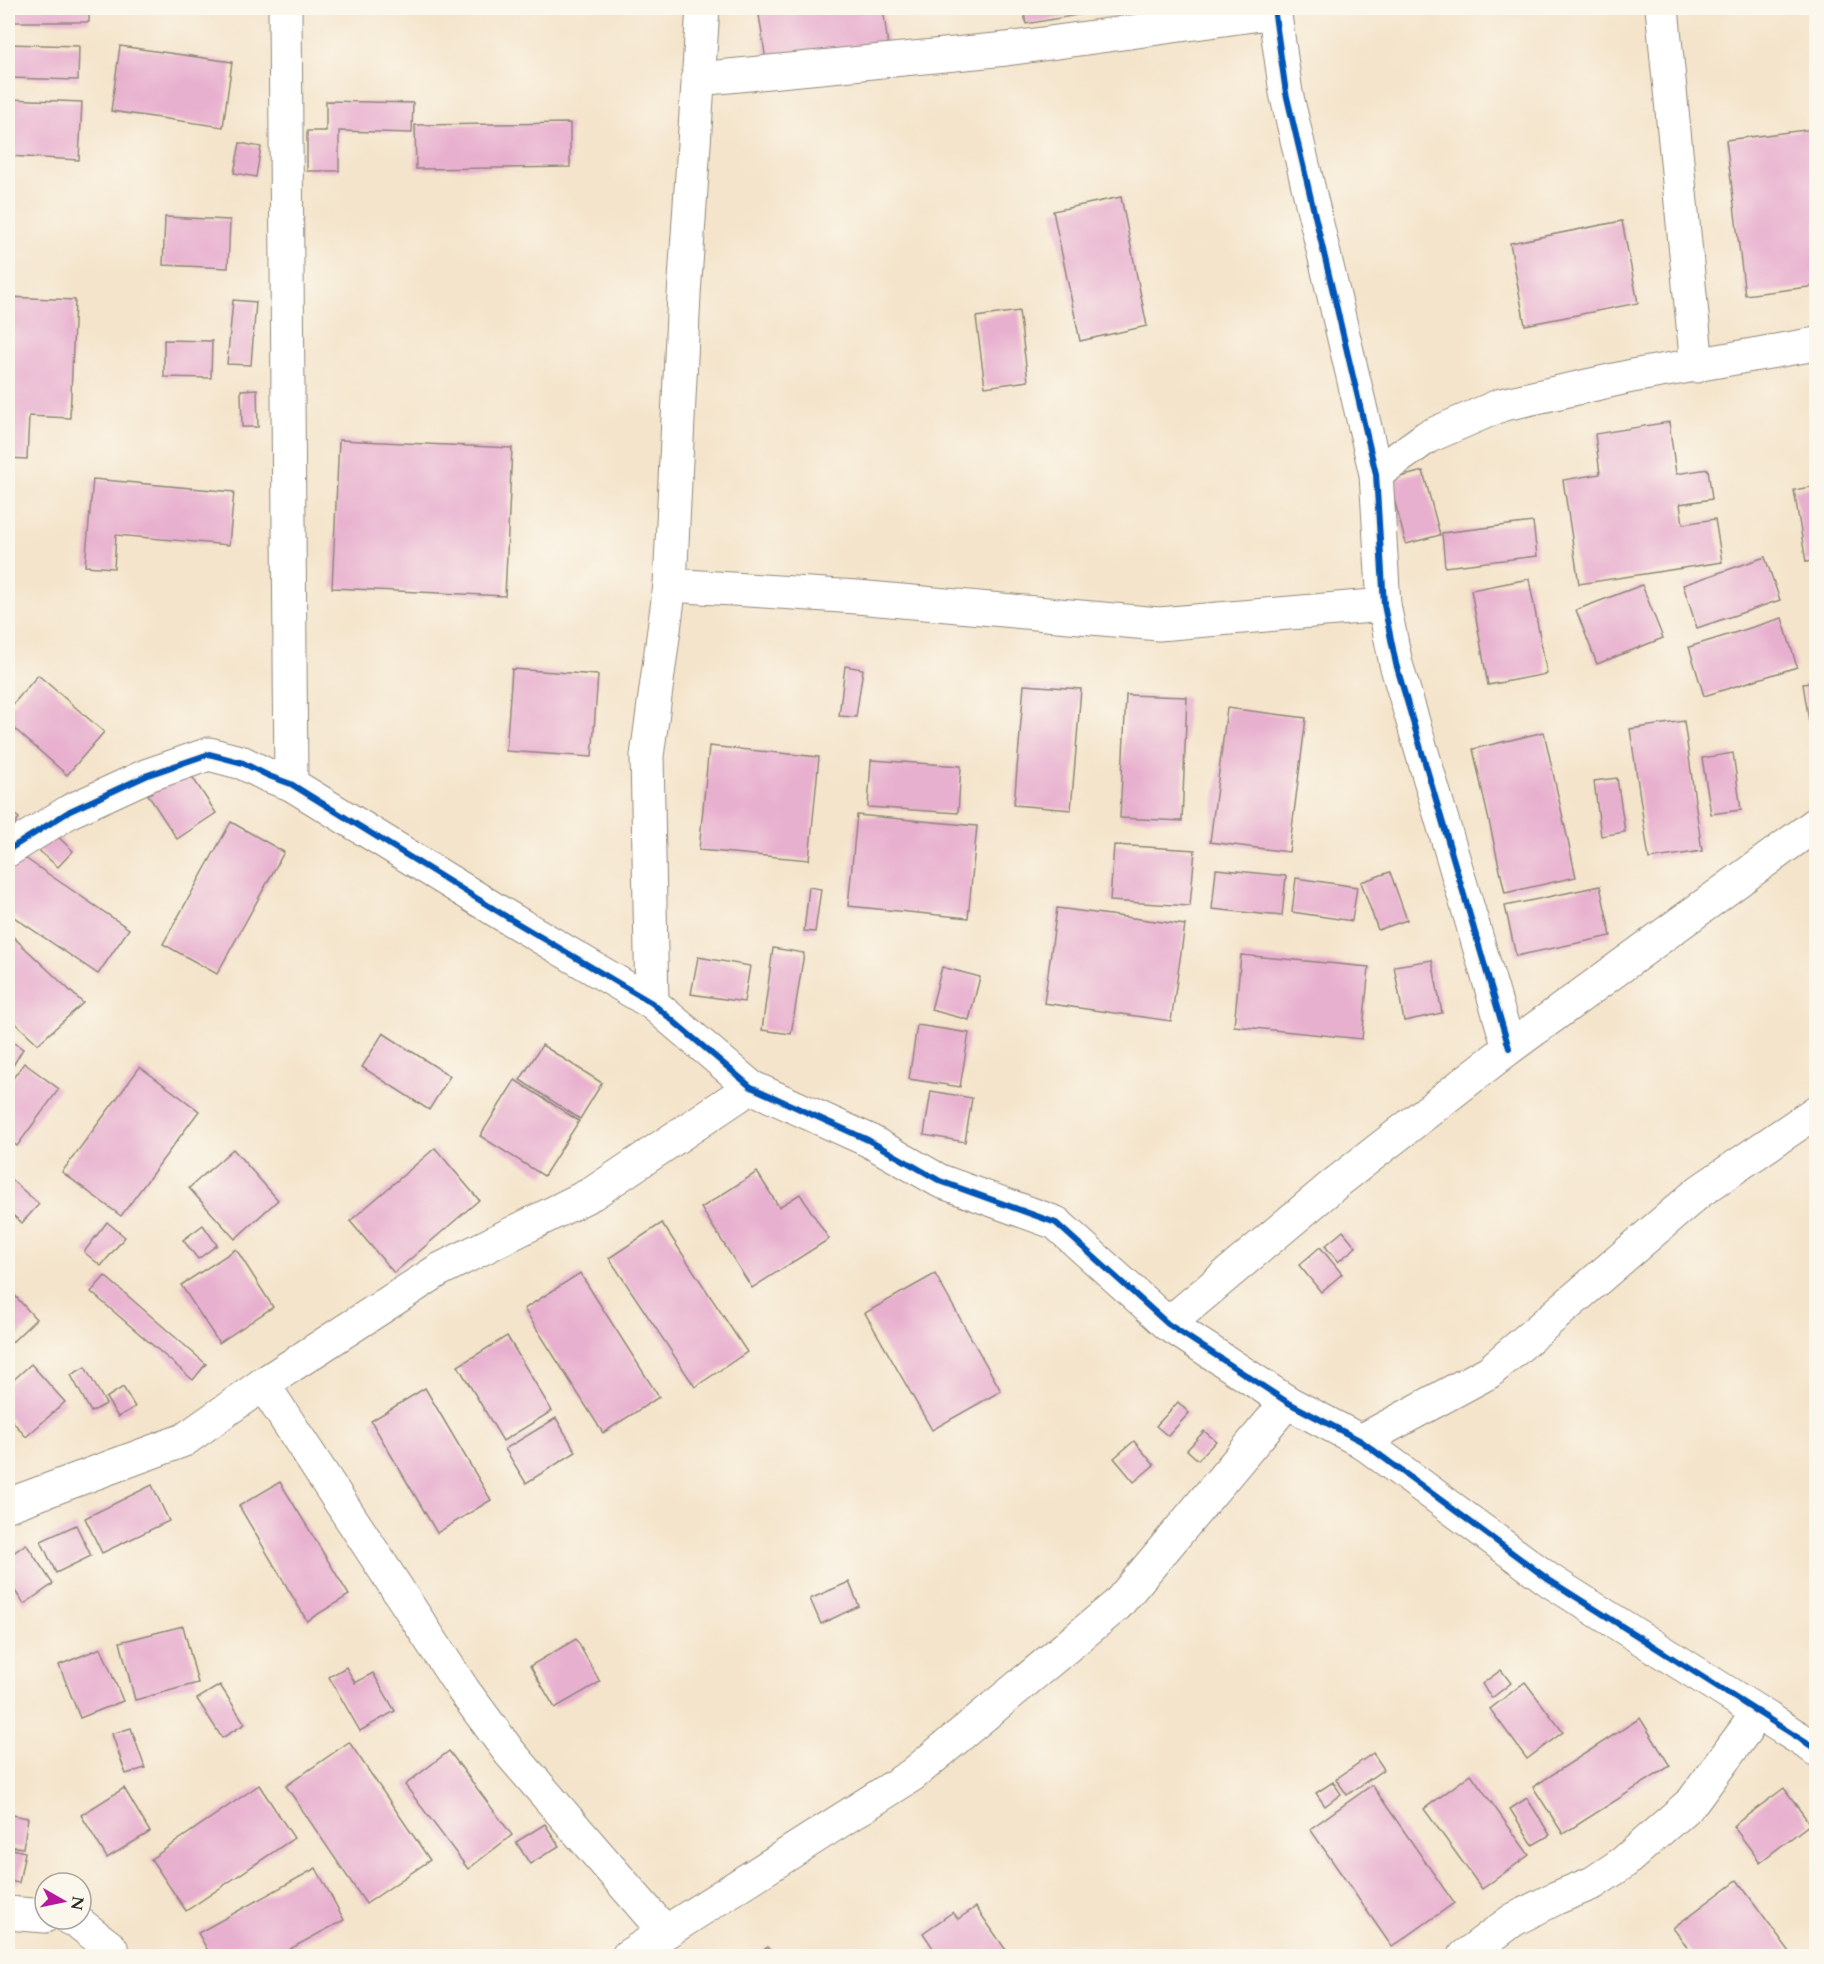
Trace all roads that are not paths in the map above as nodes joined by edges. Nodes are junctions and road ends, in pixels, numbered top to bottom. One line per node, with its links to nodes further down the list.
1 (285, 8): 11 (street)
2 (703, 8): 5 (street)
3 (1662, 8): 7 (street)
4 (1275, 10): 5 (street); 8 (street)
5 (698, 79): 9 (street)
6 (1816, 344): 7 (street)
7 (1697, 366): 8 (street)
8 (1376, 474): 10 (street)
9 (670, 585): 10 (street); 14 (street)
10 (1384, 605): 15 (street)
11 (291, 784): 13 (street); 14 (street)
12 (1816, 824): 15 (street)
13 (8, 850)
14 (652, 1003): 16 (street)
15 (1509, 1048): 18 (street)
16 (751, 1087): 18 (street); 19 (street)
17 (1816, 1112): 21 (street)
18 (1168, 1324): 20 (street)
19 (262, 1384): 22 (street); 28 (street)
20 (1287, 1402): 21 (street); 28 (street)
21 (1361, 1441): 23 (street)
22 (8, 1505)
23 (1758, 1713): 24 (street); 31 (street)
24 (1816, 1749)
25 (8, 1913): 26 (street)
26 (33, 1915)
27 (89, 1931): 29 (street)
28 (664, 1932): 30 (street)
29 (115, 1956)
30 (628, 1956)
31 (1465, 1956)

